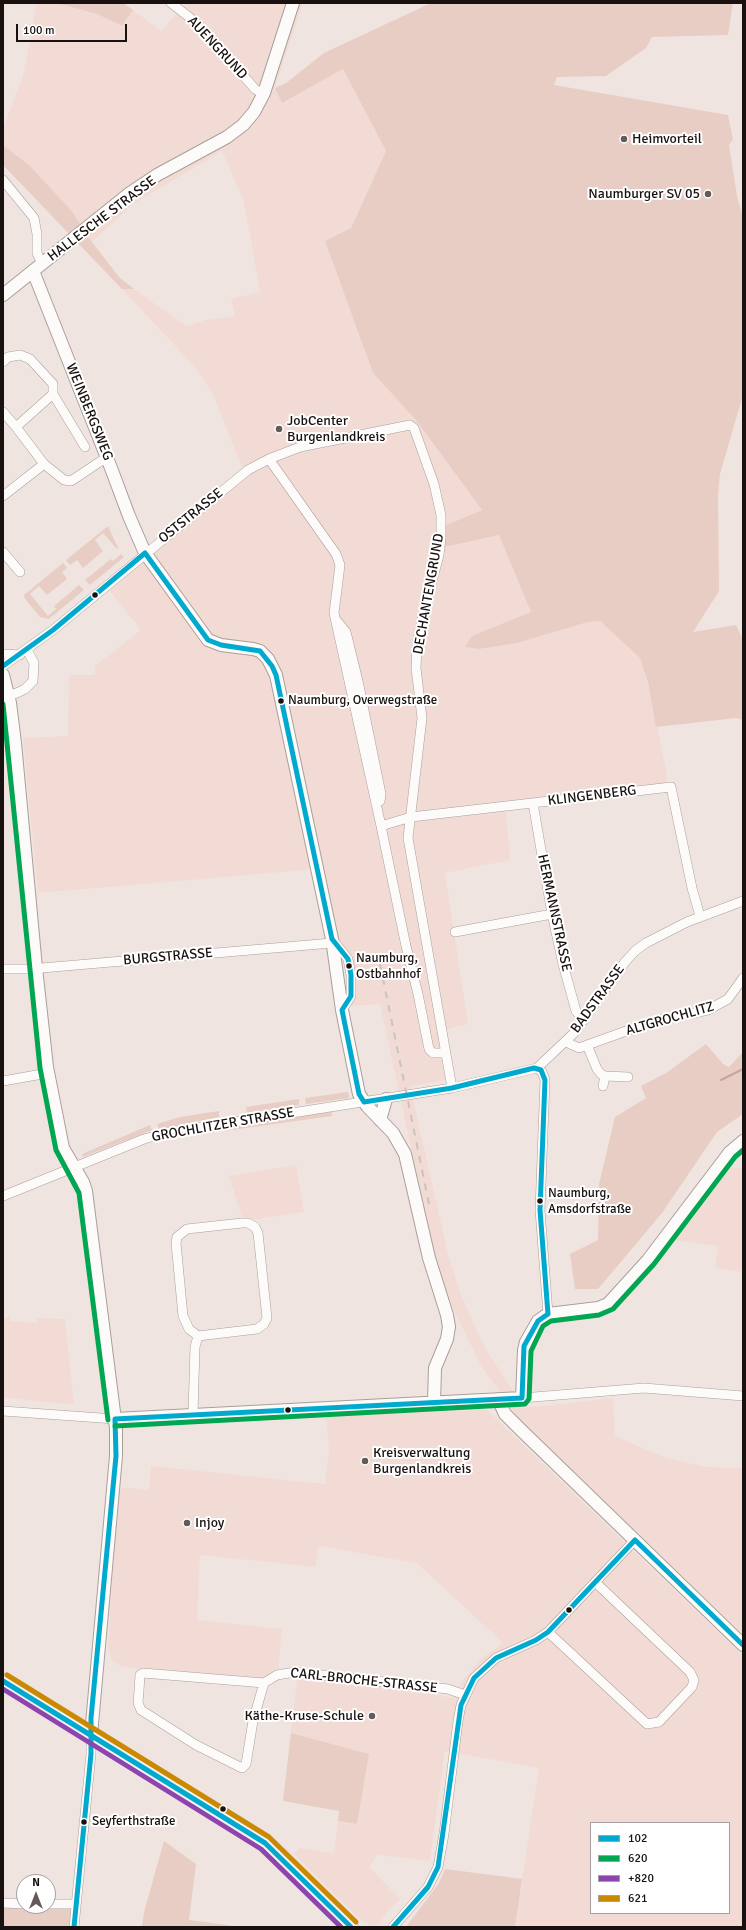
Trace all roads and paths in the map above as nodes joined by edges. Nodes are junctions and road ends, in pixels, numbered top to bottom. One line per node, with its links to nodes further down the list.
1 (171, 3): 3 (street, AUENGRUND)
2 (293, 3): 3 (main road, HALLESCHE STRASSE)
3 (263, 94): 5 (main road, HALLESCHE STRASSE)
4 (3, 180): 5 (street)
5 (37, 268): 6 (main road, HALLESCHE STRASSE); 12 (main road, WEINBERGSWEG)
6 (3, 295)
7 (3, 362): 8 (street)
8 (53, 394): 10 (street); 11 (street)
9 (3, 412): 10 (street)
10 (16, 428): 14 (street)
11 (86, 447)
12 (107, 457): 14 (street); 17 (main road, WEINBERGSWEG)
13 (269, 459): 17 (street, OSTSTRASSE); 25 (street, DECHANTENGRUND); 26 (street)
14 (44, 464): 15 (street)
15 (3, 496)
16 (3, 552): 18 (street)
17 (145, 553): 19 (street, OSTSTRASSE); 31 (main road, WEINBERGSWEG)
18 (20, 572)
19 (23, 652): 20 (street); 21 (street, OSTSTRASSE); 23 (street)
20 (3, 654)
21 (3, 666)
22 (3, 674): 23 (main road)
23 (6, 694): 32 (main road)
24 (533, 803): 25 (street, KLINGENBERG); 28 (street, HERMANNSTRASSE); 29 (street, KLINGENBERG)
25 (411, 817): 26 (street, KLINGENBERG); 38 (street)
26 (381, 826): 38 (street)
27 (743, 901): 29 (street, BADSTRASSE)
28 (552, 914): 30 (street); 35 (street, HERMANNSTRASSE)
29 (700, 916): 35 (street, BADSTRASSE)
30 (455, 932)
31 (332, 941): 32 (street, BURGSTRASSE); 47 (main road, WEINBERGSWEG)
32 (36, 968): 33 (street, BURGSTRASSE); 40 (main road)
33 (3, 969)
34 (743, 978): 37 (street, ALTGROCHLITZ)
35 (584, 1020): 36 (street, BADSTRASSE)
36 (566, 1042): 37 (street, ALTGROCHLITZ); 39 (street, BADSTRASSE)
37 (587, 1045): 41 (street)
38 (445, 1053): 45 (street)
39 (537, 1068): 45 (street, BADSTRASSE); 52 (street)
40 (48, 1073): 43 (street); 50 (main road)
41 (605, 1076): 42 (street); 44 (street)
42 (628, 1077)
43 (3, 1081)
44 (603, 1086)
45 (452, 1088): 46 (street, GROCHLITZER STRASSE)
46 (386, 1099): 47 (street, GROCHLITZER STRASSE); 48 (main road)
47 (364, 1102): 48 (main road); 50 (street, GROCHLITZER STRASSE)
48 (380, 1120): 57 (main road)
49 (743, 1141): 52 (main road)
50 (70, 1162): 51 (street, GROCHLITZER STRASSE); 60 (main road)
51 (3, 1196)
52 (548, 1314): 55 (main road)
53 (198, 1336): 53 (street); 59 (street)
54 (743, 1396): 55 (street)
55 (522, 1398): 56 (main road)
56 (498, 1399): 57 (main road); 61 (main road)
57 (434, 1403): 59 (main road)
58 (3, 1411): 60 (street)
59 (192, 1413): 60 (main road)
60 (115, 1419): 68 (main road)
61 (635, 1540): 62 (street); 64 (main road)
62 (595, 1582): 63 (street); 63 (street)
63 (548, 1632): 67 (street)
64 (743, 1645)
65 (3, 1680): 68 (main road)
66 (264, 1683): 66 (street); 67 (street, CARL-BROCHE-STRASSE)
67 (465, 1695): 75 (street)
68 (91, 1735): 72 (street); 74 (main road)
69 (3, 1903): 70 (street)
70 (16, 1904)
71 (56, 1904): 72 (street)
72 (76, 1904): 73 (street)
73 (74, 1927)
74 (351, 1927)
75 (394, 1927)

